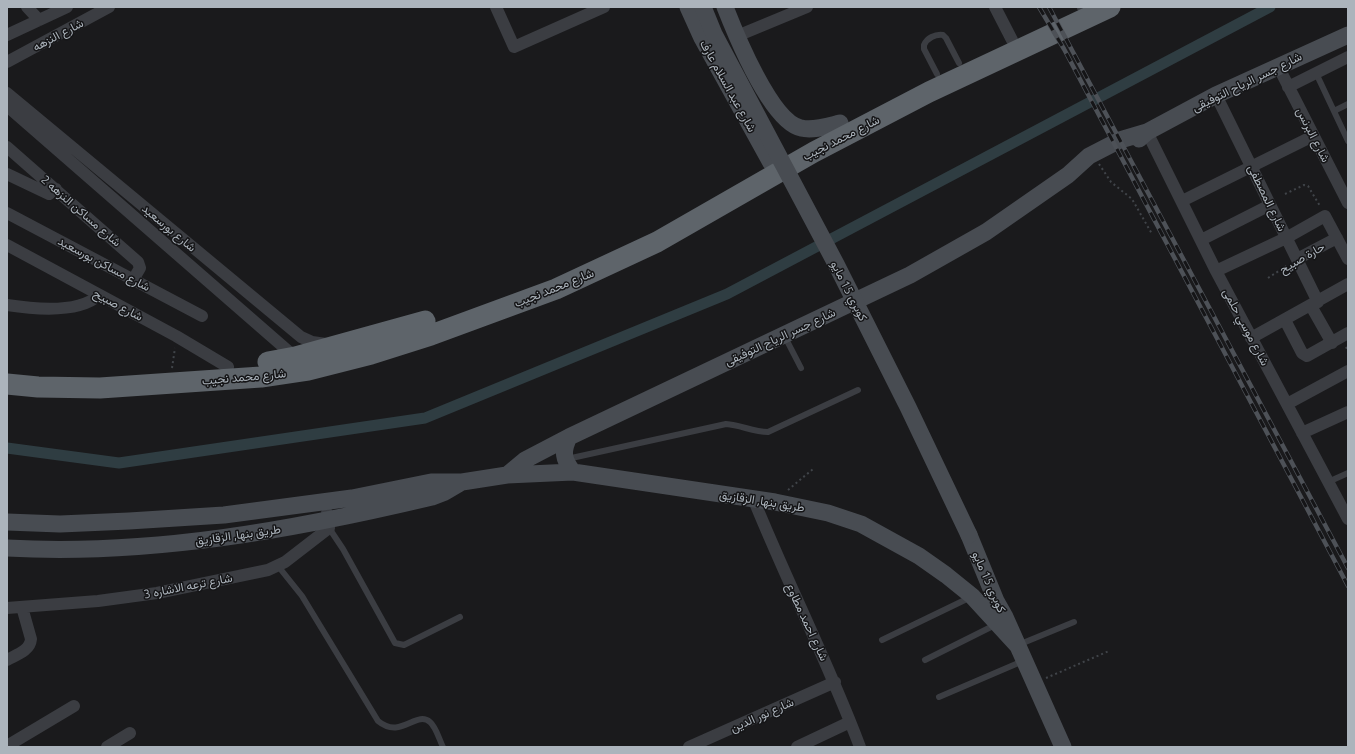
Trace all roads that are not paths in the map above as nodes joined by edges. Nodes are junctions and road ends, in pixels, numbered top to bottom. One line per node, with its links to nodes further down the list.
1 (27, 7): 14 (street)
2 (67, 7): 14 (street, شارع النزهه)
3 (109, 7): 21 (street, شارع النزهه)
4 (496, 7): 5 (street)
5 (604, 7)
6 (688, 7): 37 (main road, شارع عبد السلام عارف)
7 (703, 7): 90 (main road, كوبري 15 مايو, bridge)
8 (713, 7): 90 (main road, كوبري 15 مايو)
9 (725, 7): 18 (main road)
10 (807, 7): 18 (street)
11 (995, 7): 19 (street)
12 (1081, 7): 15 (highway)
13 (1110, 7): 15 (highway)
14 (39, 20): 16 (street, شارع النزهه)
15 (1051, 28): 19 (highway, شارع محمد نجيب); 25 (highway, شارع محمد نجيب)
16 (7, 35)
17 (1348, 35): 23 (main road, شارع جسر الرياح التوفيقى)
18 (737, 36): 32 (main road)
19 (1012, 40): 22 (highway, شارع محمد نجيب)
20 (1348, 57): 24 (street, شارع جسر الرياح التوفيقى)
21 (7, 62)
22 (959, 63): 25 (highway, شارع محمد نجيب); 25 (lane)
23 (1278, 66): 26 (street, شارع البرنس); 28 (main road, شارع جسر الرياح التوفيقى)
24 (1316, 74): 26 (street, شارع جسر الرياح التوفيقى); 31 (lane)
25 (940, 80): 32 (highway, شارع محمد نجيب); 53 (highway, شارع محمد نجيب)
26 (1288, 87): 34 (street, شارع البرنس)
27 (7, 93): 66 (street, شارع بورسعيد)
28 (1216, 95): 33 (main road, شارع جسر الرياح التوفيقى); 38 (street, شارع المصطفى)
29 (1348, 104): 31 (lane)
30 (7, 106): 67 (street, شارع بورسعيد)
31 (1334, 111): 35 (lane)
32 (840, 123): 37 (highway, شارع محمد نجيب)
33 (1148, 132): 40 (main road, شارع جسر الرياح التوفيقى); 40 (main road, شارع جسر الرياح التوفيقى); 42 (street, شارع موسي حلمى)
34 (1313, 136): 38 (street); 43 (street, شارع البرنس)
35 (1348, 141)
36 (7, 147): 41 (street, شارع مساكن النزهه 2)
37 (771, 163): 53 (highway, شارع محمد نجيب)
38 (1252, 166): 42 (street); 44 (street, شارع المصطفى)
39 (7, 174): 41 (street)
40 (1068, 175): 63 (main road, شارع جسر الرياح التوفيقى)
41 (56, 189): 54 (street, شارع مساكن النزهه 2)
42 (1182, 201): 48 (street, شارع موسي حلمى)
43 (1348, 203)
44 (1270, 205): 46 (street, شارع المصطفى); 48 (street)
45 (7, 213): 54 (street, شارع مساكن بورسعيد)
46 (1286, 238): 47 (street); 50 (street, شارع المصطفى); 52 (street)
47 (1337, 238): 50 (street, حارة صبيح); 51 (street)
48 (1201, 240): 52 (street, شارع موسي حلمى)
49 (7, 245): 57 (street, شارع صبيح)
50 (1297, 259): 58 (street, شارع المصطفى)
51 (1348, 259)
52 (1216, 271): 64 (street, شارع موسي حلمى)
53 (578, 272): 55 (highway, شارع محمد نجيب)
54 (134, 280): 60 (street, شارع مساكن بورسعيد)
55 (554, 282): 66 (highway, شارع محمد نجيب); 72 (highway, شارع محمد نجيب)
56 (1348, 284): 58 (street)
57 (99, 295): 59 (street); 68 (street, شارع صبيح)
58 (1314, 304): 61 (street); 65 (street, شارع المصطفى)
59 (7, 305)
60 (202, 316)
61 (1285, 320): 64 (street); 65 (street)
62 (1348, 333): 65 (street)
63 (784, 335): 69 (lane); 79 (main road, شارع جسر الرياح التوفيقى)
64 (1251, 338): 76 (street, شارع موسي حلمى)
65 (1332, 343)
66 (339, 345): 67 (highway, شارع محمد نجيب)
67 (295, 357): 68 (highway, شارع محمد نجيب)
68 (228, 367): 72 (highway, شارع محمد نجيب)
69 (800, 368)
70 (1348, 371): 76 (street)
71 (7, 372): 73 (highway, شارع محمد نجيب)
72 (115, 380): 73 (highway, شارع محمد نجيب)
73 (80, 381): 74 (highway, شارع محمد نجيب)
74 (7, 384)
75 (858, 390): 80 (lane)
76 (1287, 404): 78 (street, شارع موسي حلمى)
77 (1348, 412): 78 (street)
78 (1302, 433): 84 (street, شارع موسي حلمى)
79 (569, 437): 80 (main road); 82 (main road, شارع جسر الرياح التوفيقى)
80 (569, 466): 82 (main road, طريق بنها, الزقازيق); 85 (main road, طريق بنها, الزقازيق)
81 (1348, 473): 84 (lane)
82 (507, 475): 83 (main road, طريق بنها, الزقازيق)
83 (462, 482): 86 (main road, طريق بنها, الزقازيق); 89 (main road, طريق بنها, الزقازيق)
84 (1328, 482): 87 (street, شارع موسي حلمى)
85 (753, 498): 94 (main road, طريق بنها, الزقازيق); 106 (street, شارع احمد مطاوع)
86 (325, 502): 88 (main road, طريق بنها, الزقازيق); 89 (street)
87 (1348, 519)
88 (7, 522)
89 (329, 524): 91 (main road, طريق بنها, الزقازيق); 93 (street, شارع ترعه الاشاره 3); 98 (lane)
90 (972, 533): 92 (main road, كوبري 15 مايو); 99 (main road, كوبري 15 مايو)
91 (7, 548)
92 (981, 565): 94 (main road); 99 (main road, كوبري 15 مايو)
93 (278, 566): 96 (street, شارع ترعه الاشاره 3); 113 (lane)
94 (956, 583): 95 (main road, طريق بنها, الزقازيق)
95 (972, 596): 99 (main road, طريق بنها, الزقازيق); 101 (lane)
96 (22, 607): 97 (street, شارع ترعه الاشاره 3); 103 (street)
97 (7, 608)
98 (460, 617)
99 (1002, 620): 102 (main road, طريق بنها, الزقازيق); 104 (lane)
100 (1074, 622): 102 (lane)
101 (882, 640)
102 (1018, 645): 105 (main road, طريق بنها, الزقازيق)
103 (7, 660)
104 (925, 660)
105 (1025, 661): 107 (lane); 117 (main road, طريق بنها, الزقازيق)
106 (835, 682): 109 (street, شارع احمد مطاوع); 114 (street, شارع نور الدين)
107 (939, 697)
108 (74, 706): 111 (street)
109 (850, 722): 115 (street); 116 (street, شارع احمد مطاوع)
110 (130, 733): 112 (street)
111 (7, 746)
112 (107, 747)
113 (443, 747)
114 (689, 747)
115 (797, 747)
116 (860, 747)
117 (1063, 747)

